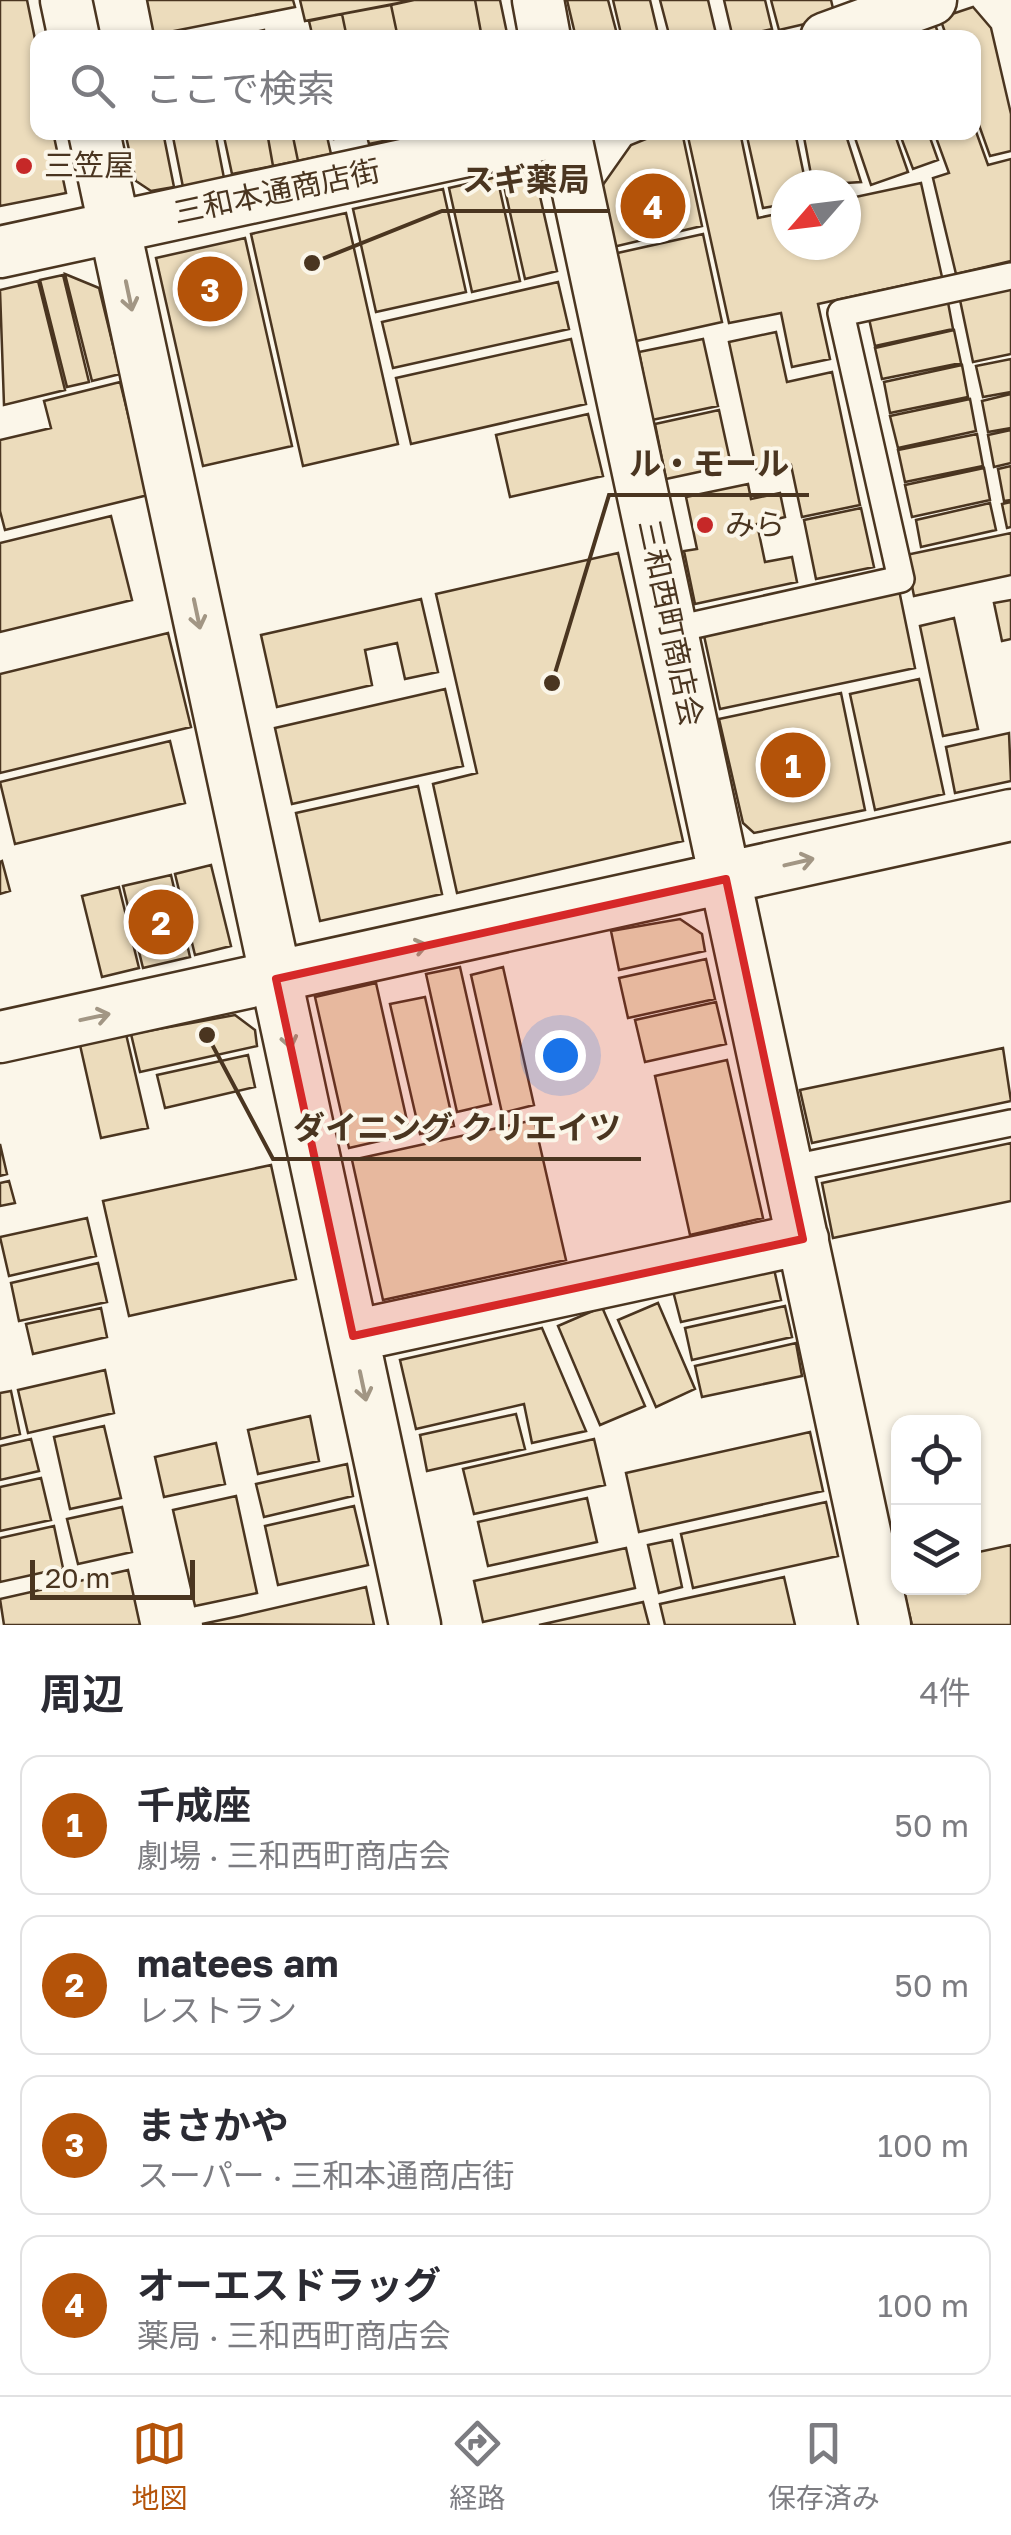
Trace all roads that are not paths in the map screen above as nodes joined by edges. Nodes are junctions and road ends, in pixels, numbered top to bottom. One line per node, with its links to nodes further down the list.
1 (66, 0): 4 (street)
2 (538, 0): 5 (street)
3 (932, 0): 6 (street)
4 (72, 30)
5 (544, 30)
6 (848, 30)
7 (96, 140): 10 (street)
8 (517, 140): 10 (street, 三和本通商店街)
9 (566, 140): 13 (street, 三和西町商店会)
10 (114, 227): 11 (street, 三和本通商店街); 16 (street, one-way to 16)
11 (0, 252)
12 (1011, 276): 13 (lane)
13 (672, 630): 15 (street, 三和西町商店会)
14 (1011, 815): 15 (street, one-way to 14)
15 (726, 879): 16 (street, one-way to 15); 19 (street, 三和西町商店会)
16 (276, 979): 17 (street, one-way to 16); 21 (street, one-way to 21)
17 (0, 1036)
18 (1011, 1123): 19 (lane)
19 (788, 1169): 20 (street, 三和西町商店会)
20 (804, 1239): 21 (street); 23 (street, 三和西町商店会)
21 (352, 1336): 22 (street, one-way to 22)
22 (414, 1625)
23 (886, 1625)

